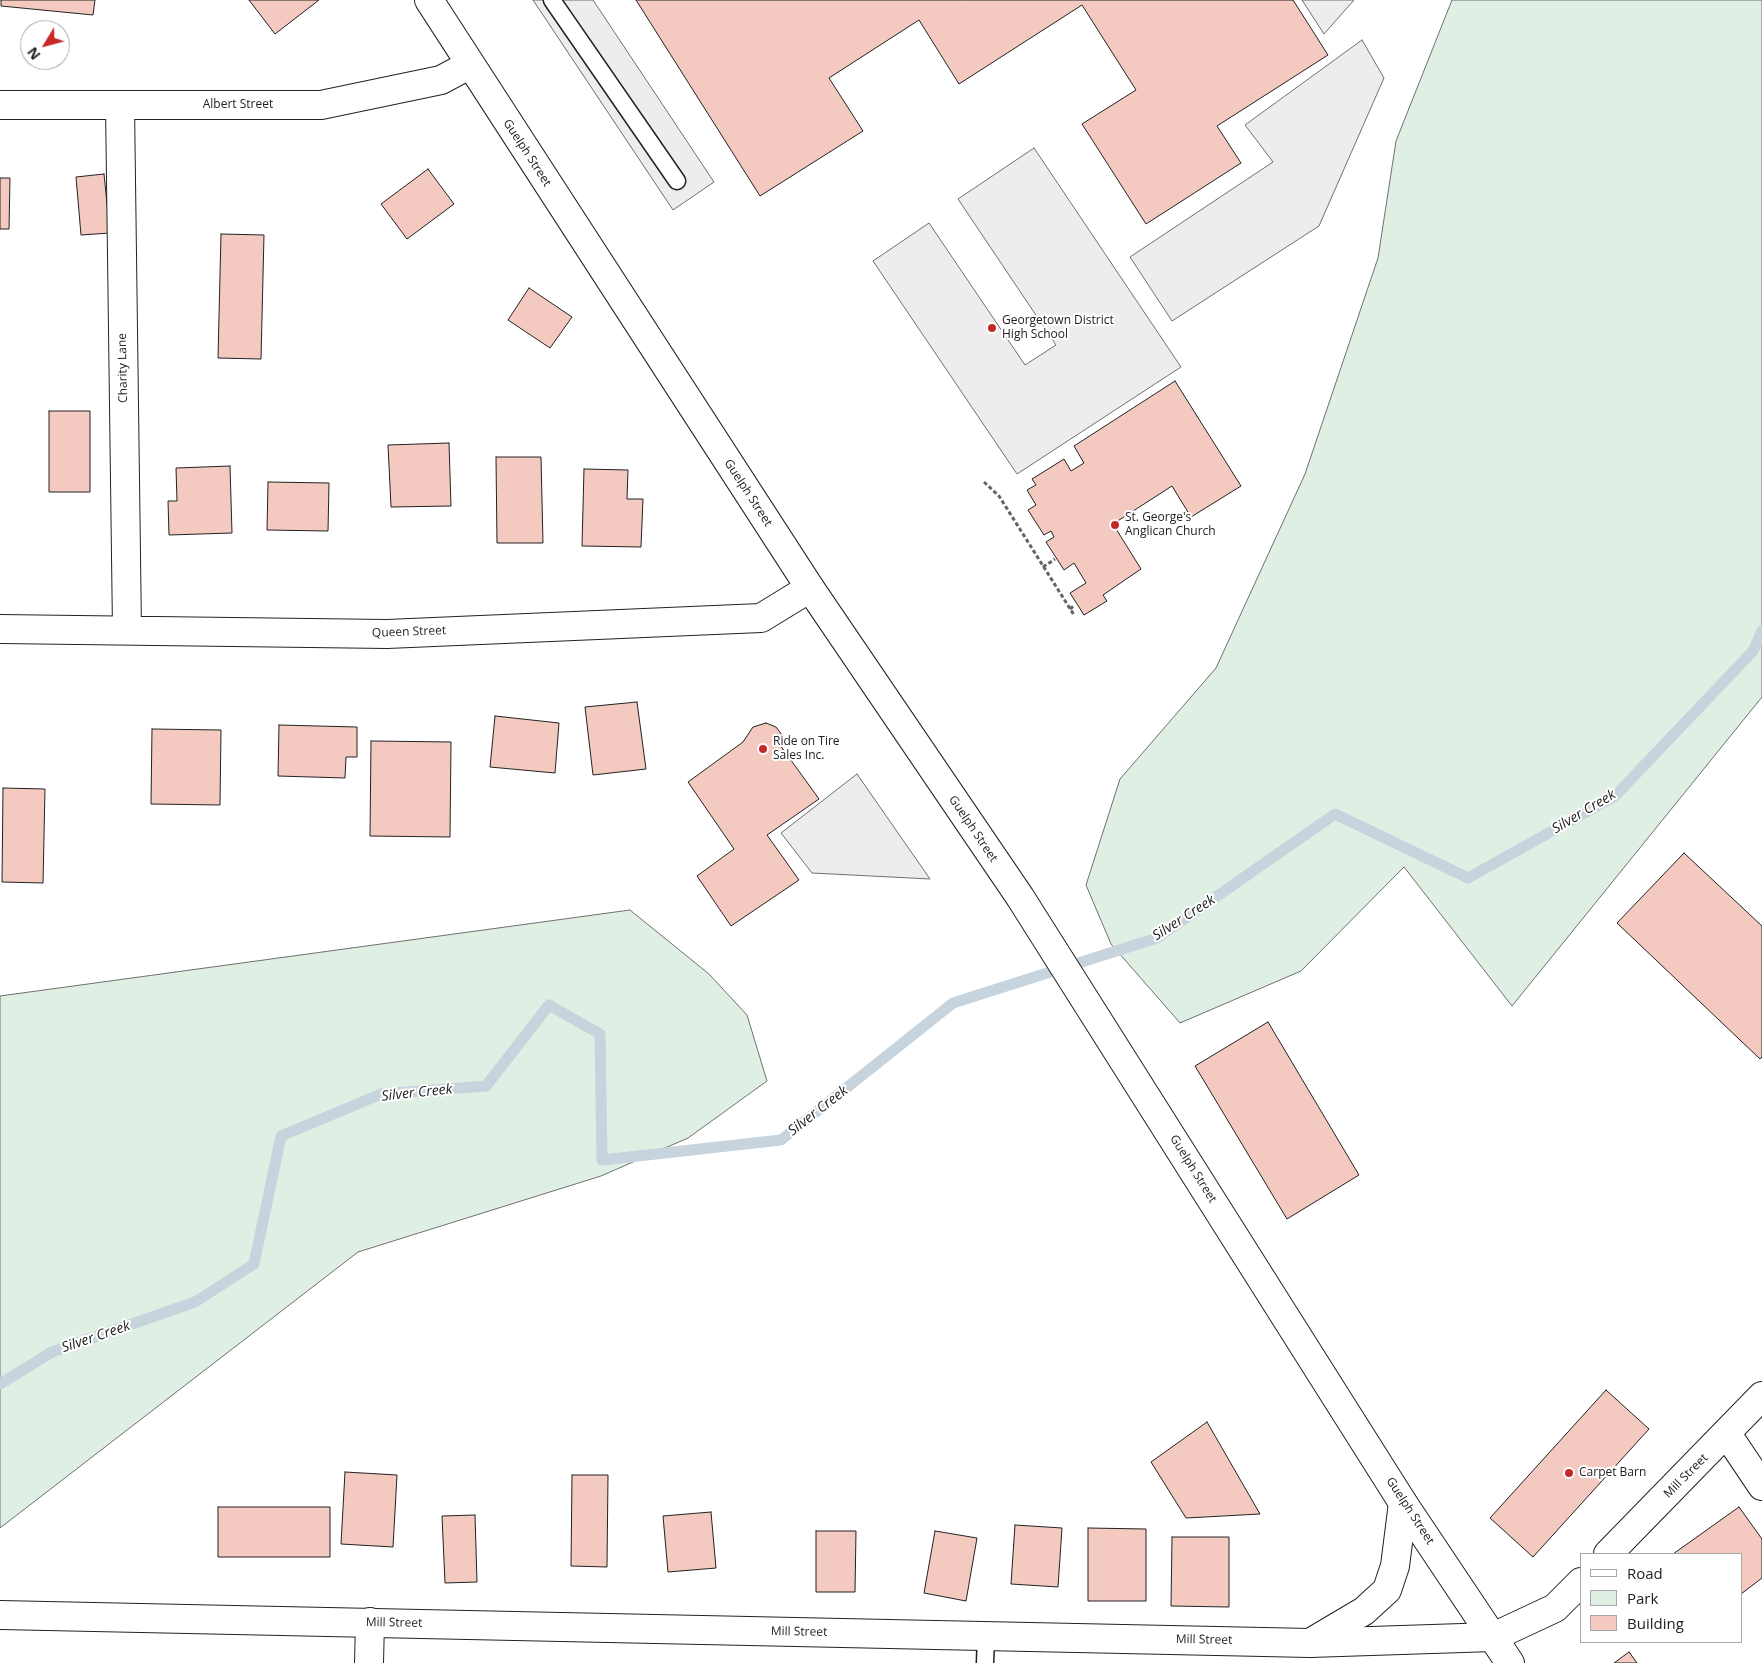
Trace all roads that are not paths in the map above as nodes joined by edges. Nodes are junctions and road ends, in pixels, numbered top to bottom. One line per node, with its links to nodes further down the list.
1 (429, 0): 3 (street, Guelph Street)
2 (552, 0): 6 (lane)
3 (469, 65): 5 (street, Albert Street); 7 (street, Guelph Street)
4 (0, 105): 5 (street, Albert Street)
5 (120, 105): 9 (street, Charity Lane)
6 (677, 180)
7 (810, 588): 9 (street, Queen Street); 13 (street, Guelph Street)
8 (0, 629): 9 (street, Queen Street)
9 (127, 630)
10 (1762, 1396): 11 (street, Mill Street)
11 (1727, 1434): 12 (street); 14 (street, Mill Street)
12 (1762, 1486)
13 (1404, 1503): 19 (street, Guelph Street); 20 (street)
14 (1609, 1553)
15 (1580, 1583): 19 (street, Mill Street)
16 (0, 1616): 17 (street, Mill Street)
17 (370, 1622): 18 (street, Mill Street); 21 (street)
18 (986, 1636): 20 (street, Mill Street); 22 (lane)
19 (1493, 1637): 20 (street, Mill Street); 23 (street, Guelph Street)
20 (1310, 1643)
21 (369, 1663)
22 (986, 1663)
23 (1510, 1663)

